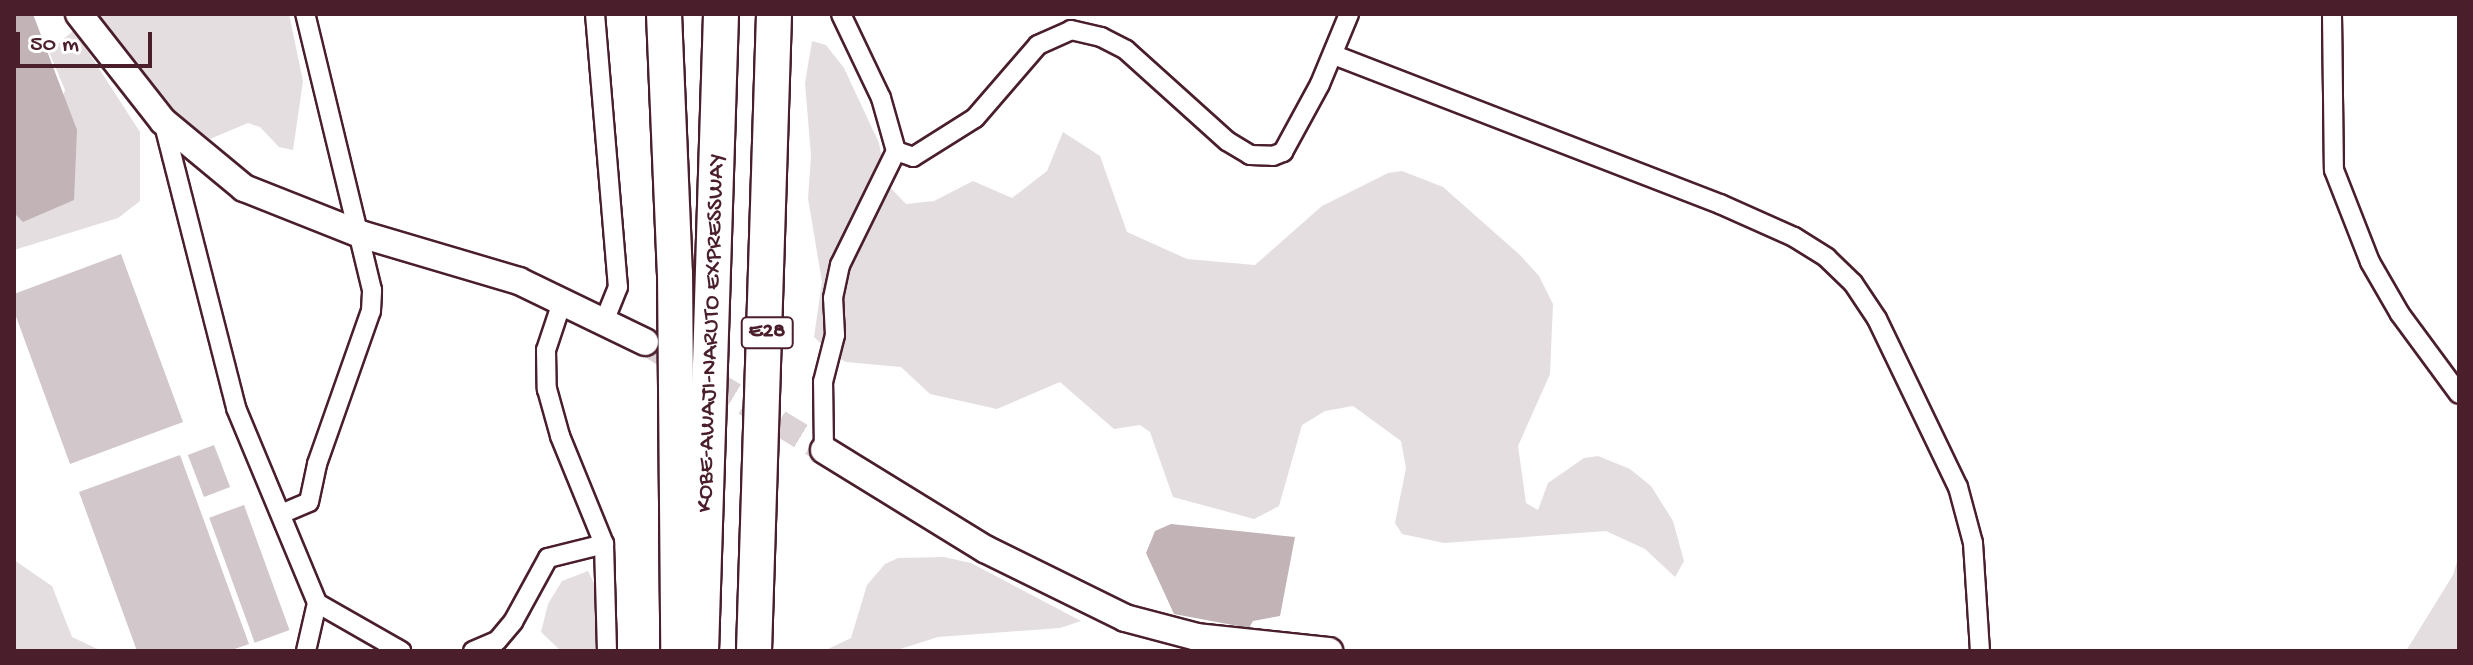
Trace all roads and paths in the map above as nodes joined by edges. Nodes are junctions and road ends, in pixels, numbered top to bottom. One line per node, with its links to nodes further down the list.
1 (79, 14): 12 (street)
2 (305, 14): 14 (street)
3 (595, 14): 16 (street)
4 (664, 14): 28 (highway)
5 (721, 14): 29 (highway, KOBE-AWAJI-NARUTO EXPRESSWAY / E28)
6 (774, 14): 23 (highway, E28)
7 (793, 14): 23 (highway)
8 (841, 14): 13 (street)
9 (1349, 14): 11 (street)
10 (2332, 14): 18 (street)
11 (1334, 55): 13 (street); 31 (street)
12 (163, 121): 14 (street); 20 (street)
13 (896, 151): 19 (street)
14 (360, 234): 15 (street); 20 (street)
15 (563, 299): 16 (street); 21 (street)
16 (605, 319): 17 (street)
17 (645, 342)
18 (2459, 394)
19 (824, 450): 30 (street)
20 (281, 514): 22 (street)
21 (604, 544): 26 (street); 27 (street)
22 (317, 603): 24 (street); 25 (street)
23 (754, 646)
24 (306, 651)
25 (401, 651)
26 (473, 651)
27 (607, 651)
28 (678, 651)
29 (701, 651)
30 (1329, 651)
31 (1980, 651)

